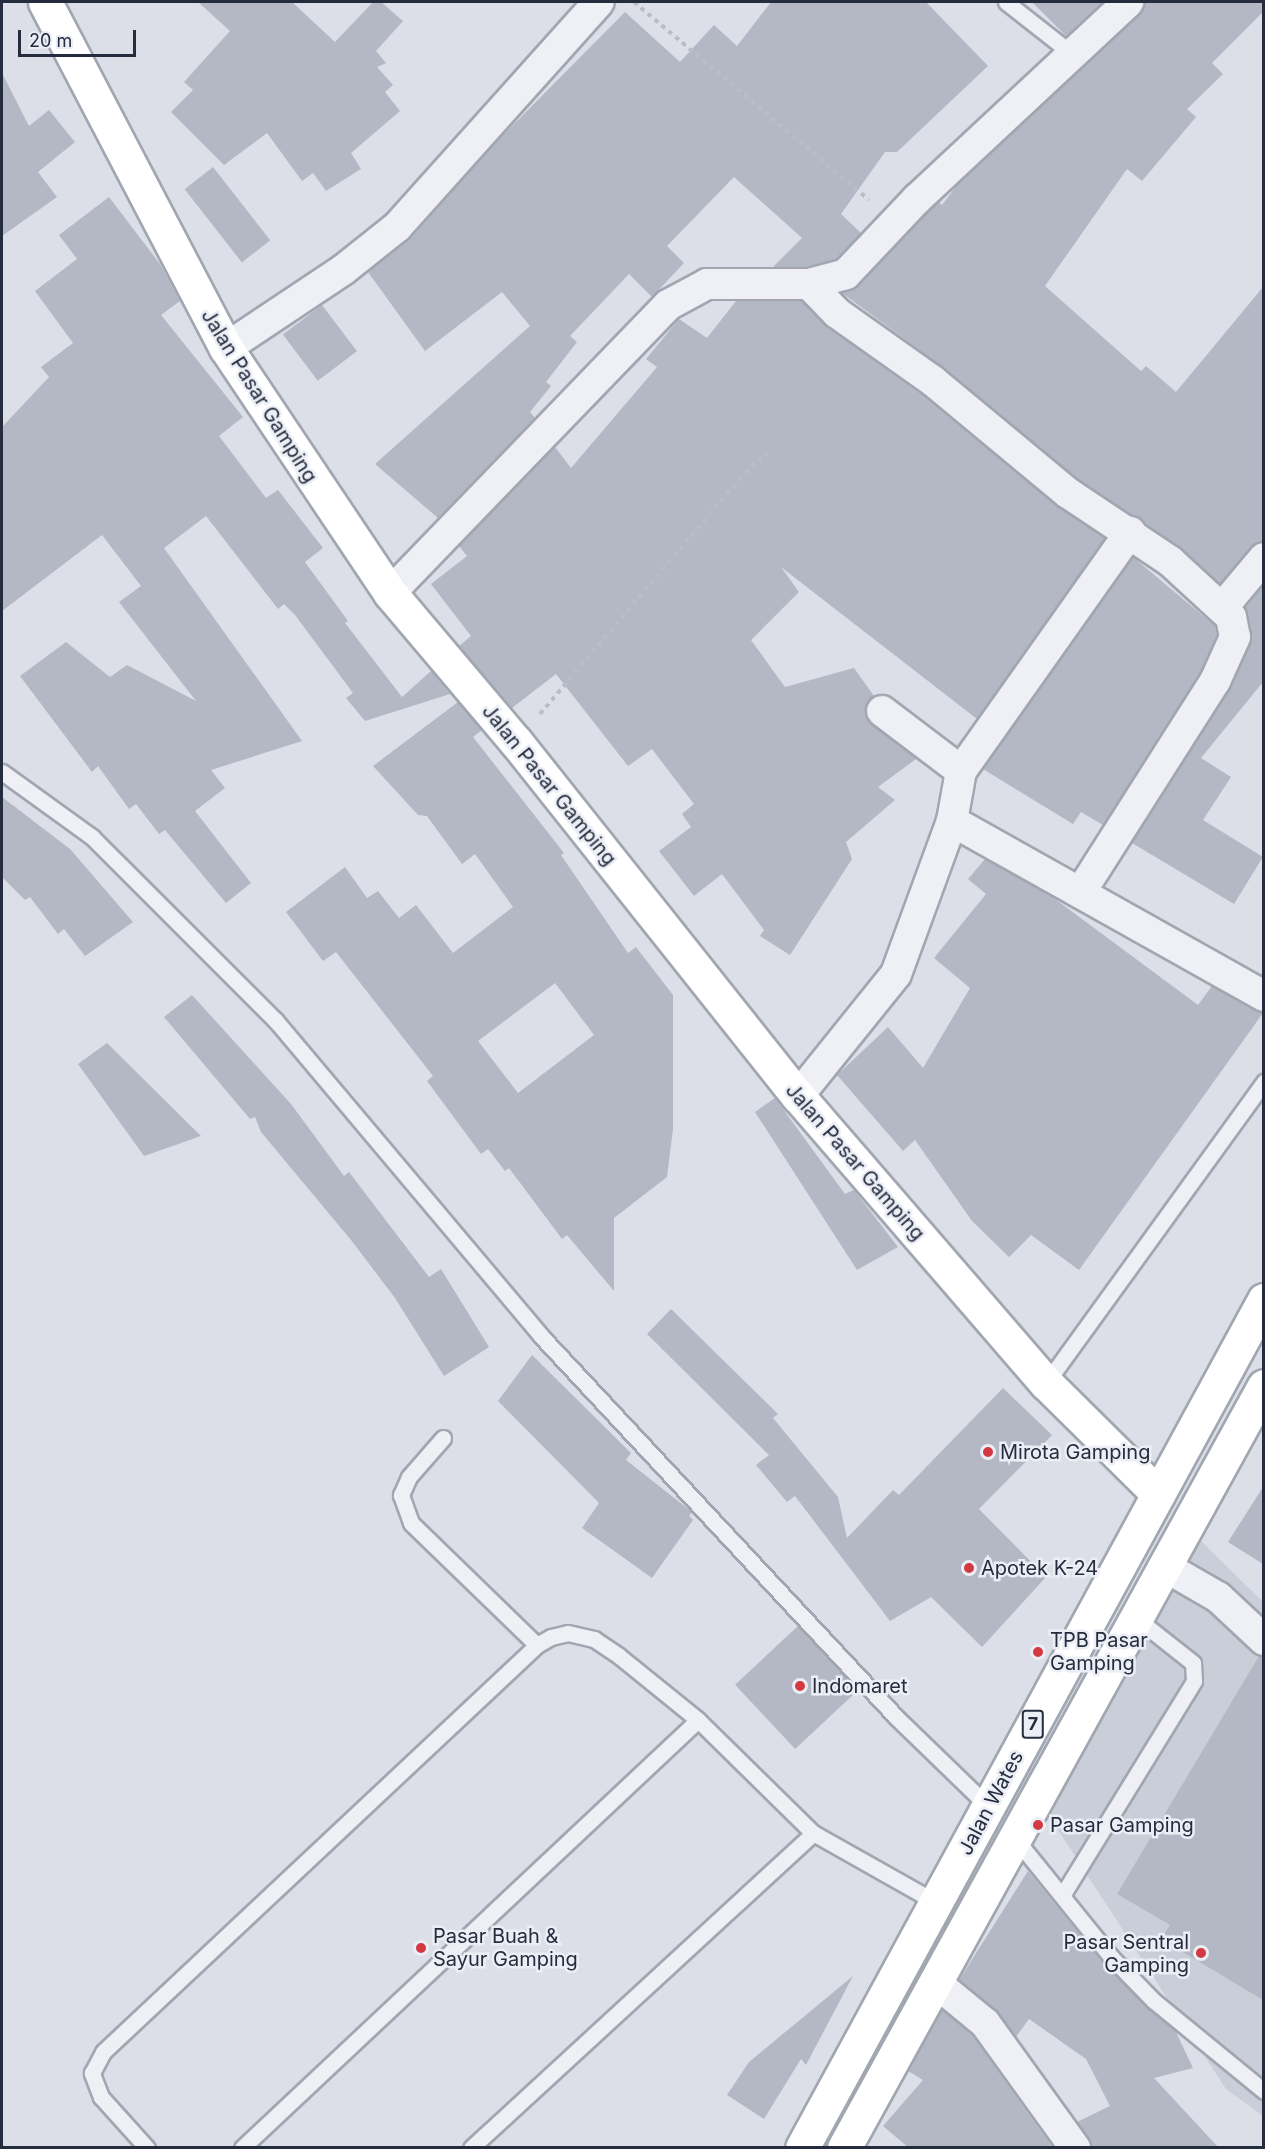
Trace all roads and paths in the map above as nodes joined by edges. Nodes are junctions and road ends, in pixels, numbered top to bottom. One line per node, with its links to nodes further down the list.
1 (45, 2): 9 (main road, Jalan Pasar Gamping)
2 (599, 2): 9 (street)
3 (633, 2): 7 (path)
4 (1006, 2): 6 (lane)
5 (1128, 2): 6 (street)
6 (1071, 53): 7 (street)
7 (896, 222): 8 (street)
8 (809, 284): 11 (street); 13 (street)
9 (226, 348): 13 (main road, Jalan Pasar Gamping)
10 (767, 453): 16 (path)
11 (1130, 532): 14 (street); 17 (street)
12 (1263, 558): 14 (street)
13 (390, 593): 16 (main road, Jalan Pasar Gamping)
14 (1222, 608): 20 (street)
15 (882, 711): 17 (street)
16 (516, 742): 23 (main road, Jalan Pasar Gamping)
17 (961, 771): 19 (street)
18 (2, 772): 34 (lane)
19 (952, 821): 20 (street); 23 (street)
20 (1080, 893): 21 (street)
21 (1263, 996)
22 (1263, 1082): 25 (lane)
23 (798, 1096): 25 (main road, Jalan Pasar Gamping)
24 (1263, 1300): 28 (main road, Jalan Wates / 7)
25 (1046, 1383): 28 (main road, Jalan Pasar Gamping)
26 (1263, 1386): 29 (main road, Jalan Wates / 7)
27 (443, 1438): 32 (lane)
28 (1158, 1494): 34 (main road, Jalan Wates / 7)
29 (1164, 1566): 30 (main road, Jalan Wates / 7); 31 (street)
30 (1136, 1617): 36 (main road, Jalan Wates / 7); 37 (lane)
31 (1263, 1640)
32 (537, 1645): 33 (lane); 41 (lane)
33 (698, 1720): 35 (lane); 42 (lane)
34 (989, 1807): 38 (main road, Jalan Wates / 7)
35 (813, 1833): 38 (lane); 43 (lane)
36 (1014, 1837): 37 (lane); 39 (main road, Jalan Wates / 7)
37 (1063, 1894): 40 (lane)
38 (937, 1903): 44 (main road, Jalan Wates / 7)
39 (935, 1982): 45 (main road, Jalan Wates / 7); 46 (street)
40 (1263, 2091)
41 (147, 2148)
42 (242, 2148)
43 (471, 2148)
44 (802, 2148)
45 (844, 2148)
46 (1075, 2148)

